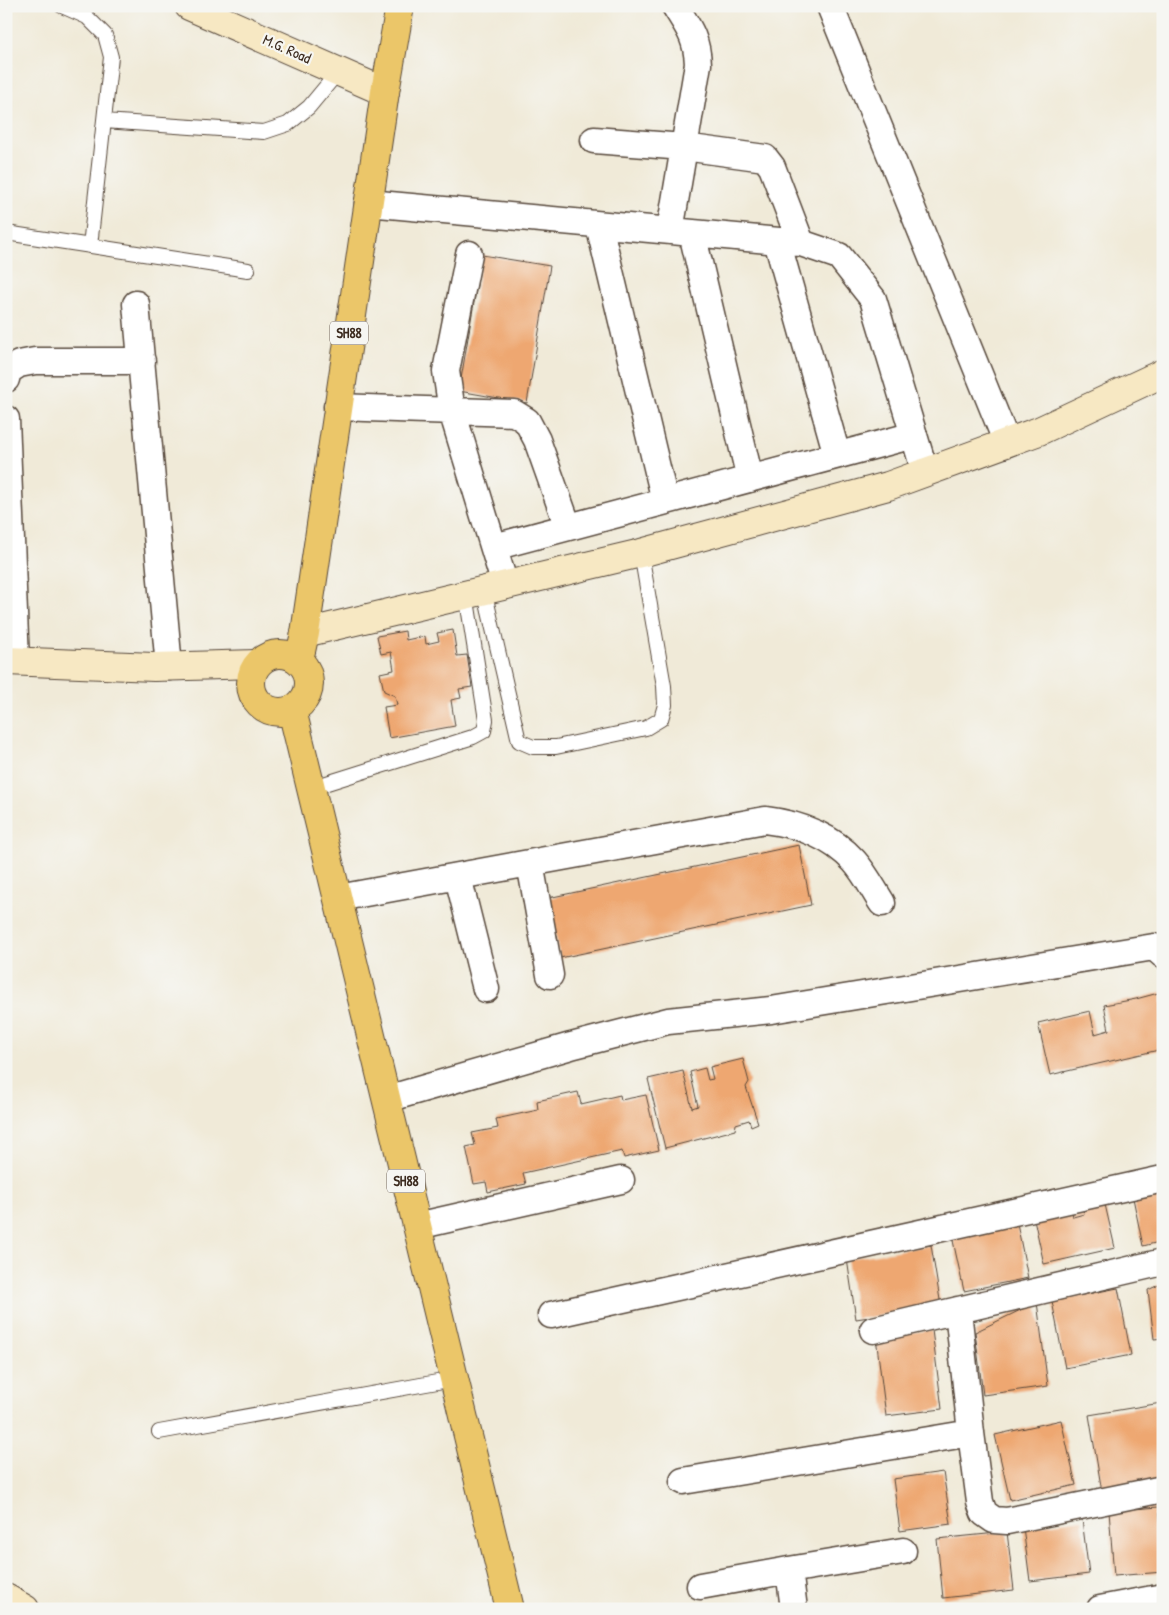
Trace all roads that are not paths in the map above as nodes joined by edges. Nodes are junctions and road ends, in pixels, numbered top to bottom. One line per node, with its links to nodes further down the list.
1 (62, 6): 8 (lane)
2 (189, 6): 6 (main road, M.G. Road)
3 (400, 6): 7 (main road, SH88)
4 (675, 6): 10 (street)
5 (830, 6): 27 (street)
6 (338, 72): 7 (main road, M.G. Road); 8 (lane)
7 (385, 92): 11 (main road, SH88)
8 (104, 121): 16 (lane)
9 (594, 140): 10 (street)
10 (684, 147): 13 (street); 15 (street)
11 (368, 203): 12 (street); 23 (main road, SH88)
12 (599, 224): 13 (street); 31 (street)
13 (681, 232): 15 (street); 30 (street)
14 (6, 233): 16 (lane)
15 (789, 242): 26 (street); 28 (street)
16 (90, 246): 18 (lane)
17 (468, 254): 24 (street)
18 (248, 270)
19 (136, 304): 20 (street)
20 (142, 362): 22 (street); 40 (street)
21 (1163, 373): 27 (main road)
22 (6, 380)
23 (338, 407): 24 (street); 36 (main road, SH88)
24 (452, 411): 32 (street); 33 (street)
25 (6, 419): 38 (street)
26 (914, 435): 28 (street); 29 (street)
27 (1007, 443): 29 (main road)
28 (837, 455): 30 (street)
29 (925, 472): 34 (main road)
30 (750, 479): 31 (street)
31 (665, 501): 32 (street)
32 (568, 527): 33 (street)
33 (494, 547): 35 (street)
34 (641, 553): 35 (main road); 35 (lane)
35 (485, 590): 36 (main road); 42 (lane)
36 (305, 633): 37 (main road, SH88)
37 (299, 660): 39 (main road); 41 (main road)
38 (11, 661): 40 (main road)
39 (256, 664): 40 (main road); 41 (main road)
40 (169, 667)
41 (292, 710): 42 (main road, SH88)
42 (311, 788): 45 (main road, SH88)
43 (530, 863): 44 (street); 46 (street); 48 (street)
44 (458, 877): 45 (street); 49 (street)
45 (338, 898): 50 (main road, SH88)
46 (882, 903)
47 (1163, 955): 50 (street)
48 (550, 975)
49 (486, 989)
50 (387, 1099): 53 (main road, SH88)
51 (621, 1180): 53 (street)
52 (1163, 1180): 56 (street)
53 (417, 1226): 58 (main road, SH88)
54 (1163, 1262): 55 (street)
55 (958, 1310): 57 (street); 60 (street)
56 (551, 1315)
57 (873, 1330)
58 (454, 1380): 59 (lane); 69 (main road, SH88)
59 (159, 1432)
60 (971, 1433): 61 (street); 62 (street)
61 (683, 1481)
62 (1163, 1489)
63 (903, 1552): 64 (street)
64 (789, 1570): 65 (street); 70 (street)
65 (700, 1586)
66 (1163, 1597): 71 (street)
67 (6, 1598): 68 (main road)
68 (25, 1609)
69 (510, 1609)
70 (794, 1609)
71 (1100, 1609)

